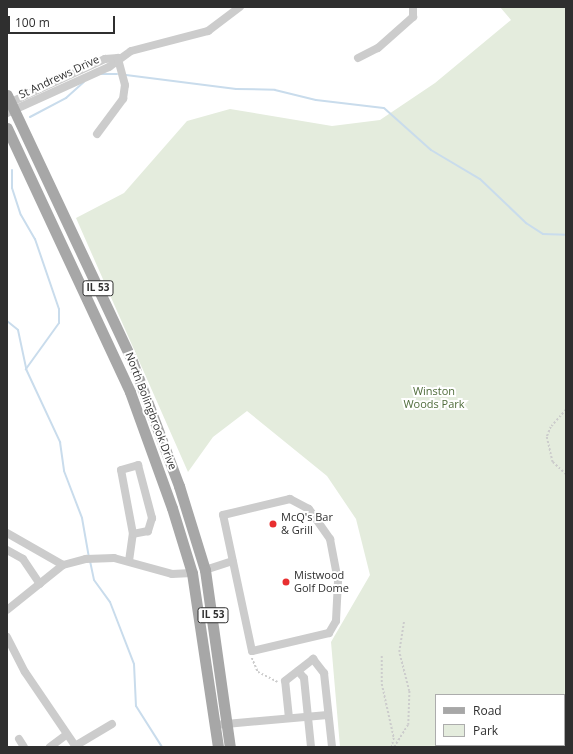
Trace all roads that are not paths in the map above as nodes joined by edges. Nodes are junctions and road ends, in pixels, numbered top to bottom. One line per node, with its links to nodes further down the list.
1 (240, 7): 3 (street, St Andrews Drive)
2 (413, 7): 4 (street)
3 (118, 58): 5 (street, St Andrews Drive); 7 (street)
4 (358, 58)
5 (9, 105): 14 (main road, North Bolingbrook Drive / IL 53)
6 (7, 128): 15 (main road, North Bolingbrook Drive / IL 53)
7 (97, 134)
8 (7, 534): 13 (street)
9 (133, 534): 9 (street); 11 (street)
10 (7, 550): 16 (street)
11 (130, 561): 13 (street); 15 (street)
12 (232, 561): 12 (street); 14 (street)
13 (62, 565): 16 (street)
14 (205, 570): 24 (main road, North Bolingbrook Drive / IL 53)
15 (192, 573): 25 (main road, North Bolingbrook Drive / IL 53)
16 (40, 584): 17 (street)
17 (7, 610)
18 (7, 638): 26 (street)
19 (298, 671): 20 (street); 21 (street); 22 (street)
20 (328, 715): 21 (street); 34 (street)
21 (307, 716): 22 (street); 33 (street)
22 (288, 718): 24 (street)
23 (112, 724): 30 (street)
24 (228, 724): 25 (street); 32 (main road, North Bolingbrook Drive / IL 53)
25 (215, 725): 31 (main road, North Bolingbrook Drive / IL 53)
26 (67, 734): 29 (street); 30 (street)
27 (19, 739): 28 (street)
28 (24, 747)
29 (50, 747)
30 (76, 747)
31 (218, 747)
32 (230, 747)
33 (311, 747)
34 (332, 747)

